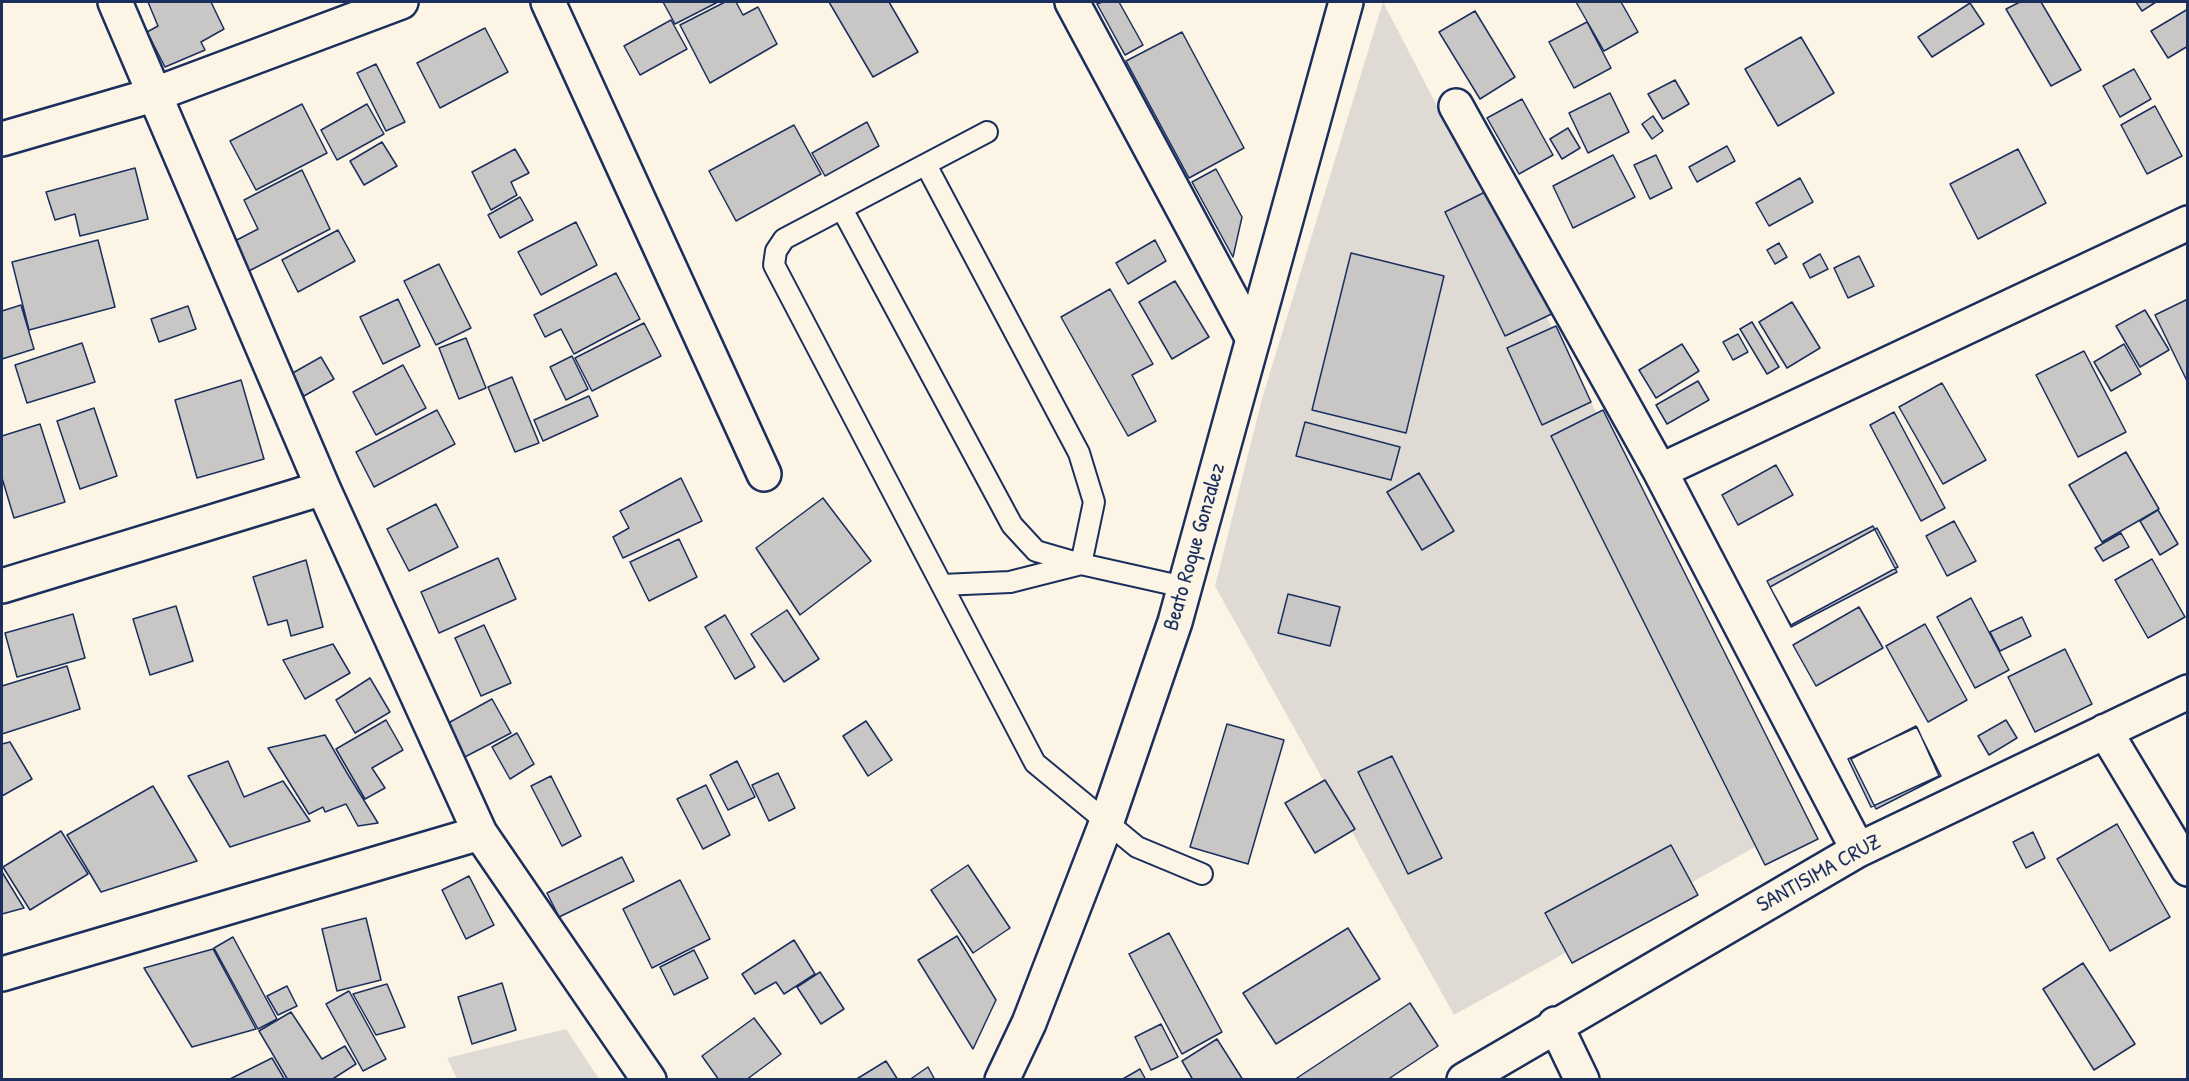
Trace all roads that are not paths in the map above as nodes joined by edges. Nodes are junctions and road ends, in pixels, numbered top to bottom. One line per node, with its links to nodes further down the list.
1 (115, 2): 6 (street)
2 (401, 2): 6 (street)
3 (548, 2): 15 (street)
4 (1072, 2): 13 (street)
5 (1346, 2): 13 (street, Beato Roque Gonzalez)
6 (153, 95): 9 (street); 16 (street)
7 (1456, 106): 14 (street)
8 (987, 132): 10 (lane)
9 (2, 139)
10 (926, 165): 11 (lane); 17 (lane)
11 (842, 209): 17 (lane); 18 (lane)
12 (2187, 223): 14 (street)
13 (1253, 339): 20 (street, Beato Roque Gonzalez)
14 (1660, 471): 25 (street)
15 (764, 474)
16 (323, 488): 19 (street); 24 (street)
17 (1081, 564): 18 (lane); 20 (lane)
18 (942, 585): 23 (lane)
19 (2, 586)
20 (1184, 587): 23 (street, Beato Roque Gonzalez)
21 (2187, 692): 22 (street, SANTISIMA CRUZ)
22 (2105, 731): 25 (street, SANTISIMA CRUZ); 26 (street)
23 (1107, 821): 27 (lane); 31 (street, Beato Roque Gonzalez)
24 (480, 833): 28 (street); 30 (street)
25 (1858, 850): 29 (street, SANTISIMA CRUZ)
26 (2187, 869)
27 (1202, 874)
28 (2, 974)
29 (1555, 1024): 32 (street, SANTISIMA CRUZ); 33 (street)
30 (649, 1080)
31 (1002, 1080)
32 (1464, 1080)
33 (1582, 1080)

